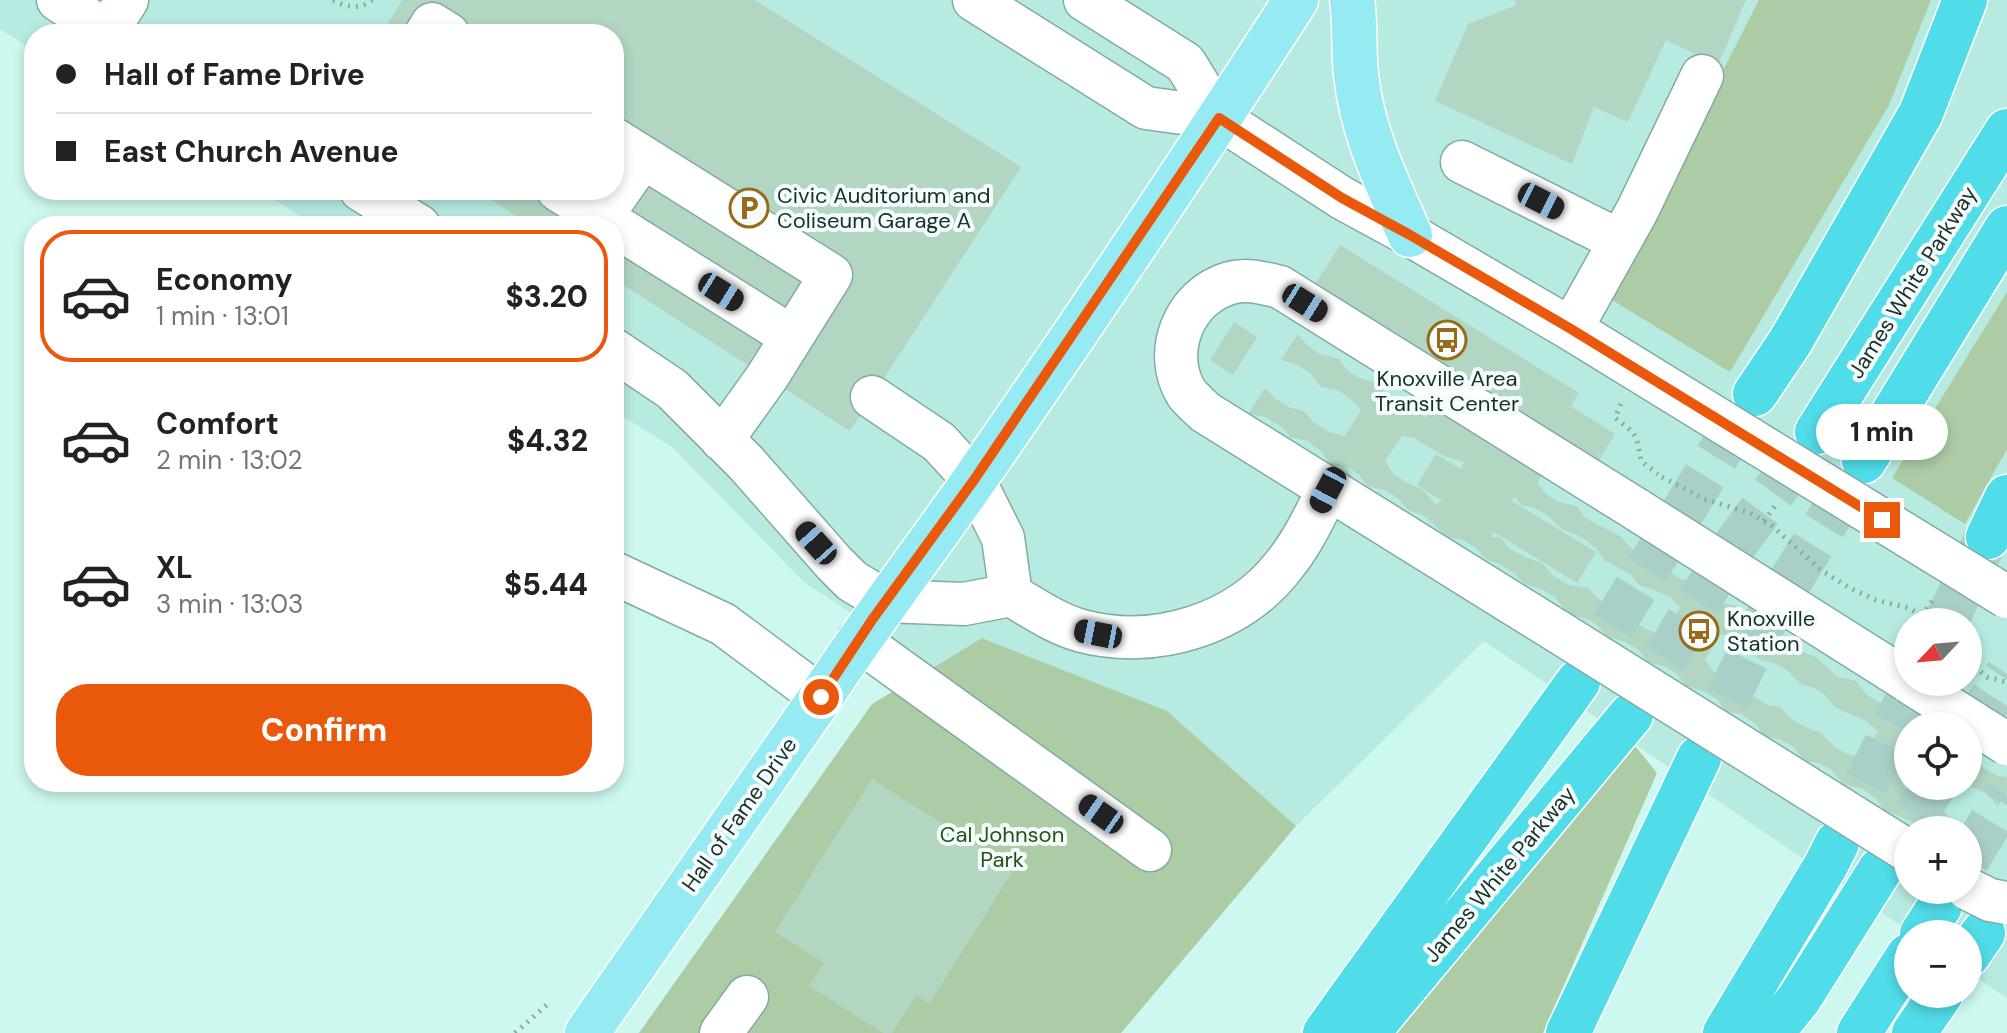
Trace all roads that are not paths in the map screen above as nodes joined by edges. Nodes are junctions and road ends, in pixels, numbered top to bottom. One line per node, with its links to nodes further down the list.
1 (58, 0): 7 (street)
2 (974, 0): 9 (street)
3 (1085, 0): 9 (street)
4 (1296, 0): 9 (main road, Hall of Fame Drive)
5 (1352, 0): 18 (main road)
6 (1965, 0): 24 (highway)
7 (115, 22)
8 (1702, 76): 20 (street)
9 (1219, 118): 18 (street); 29 (main road, Hall of Fame Drive)
10 (2007, 131): 26 (highway, James White Parkway)
11 (628, 148): 22 (street)
12 (1462, 162): 20 (street)
13 (377, 200): 15 (street)
14 (570, 200): 16 (street)
15 (403, 216)
16 (590, 216)
17 (2007, 228): 28 (highway)
18 (1410, 235): 21 (street)
19 (624, 237): 22 (street)
20 (1620, 241): 21 (street)
21 (1571, 329): 35 (street, bridge)
22 (792, 337): 27 (street)
23 (624, 357): 27 (street)
24 (1755, 394)
25 (872, 397): 29 (street)
26 (1817, 432)
27 (722, 440): 36 (street)
28 (1864, 461)
29 (974, 480): 34 (street); 36 (main road, Hall of Fame Drive)
30 (1328, 490): 34 (street); 38 (street, bridge); 47 (street, bridge)
31 (2007, 497): 32 (highway)
32 (1988, 537)
33 (624, 578): 41 (street)
34 (1011, 595): 36 (street)
35 (2007, 597)
36 (885, 601): 37 (main road, Hall of Fame Drive)
37 (858, 640): 41 (main road, Hall of Fame Drive); 46 (street)
38 (1894, 673)
39 (1578, 682): 55 (highway)
40 (1930, 696): 43 (street, bridge)
41 (821, 697): 53 (main road, Hall of Fame Drive)
42 (1631, 715): 56 (highway, James White Parkway)
43 (2007, 744)
44 (1699, 758): 57 (highway)
45 (1837, 843): 58 (highway)
46 (1150, 850)
47 (1894, 860): 59 (highway)
48 (1943, 910): 49 (street, bridge)
49 (1986, 931)
50 (1894, 978): 60 (highway)
51 (747, 997): 54 (street)
52 (1931, 1008): 61 (highway)
53 (595, 1030)
54 (721, 1033)
55 (1325, 1033)
56 (1367, 1033)
57 (1568, 1033)
58 (1725, 1033)
59 (1771, 1033)
60 (1859, 1033)
61 (1914, 1033)

